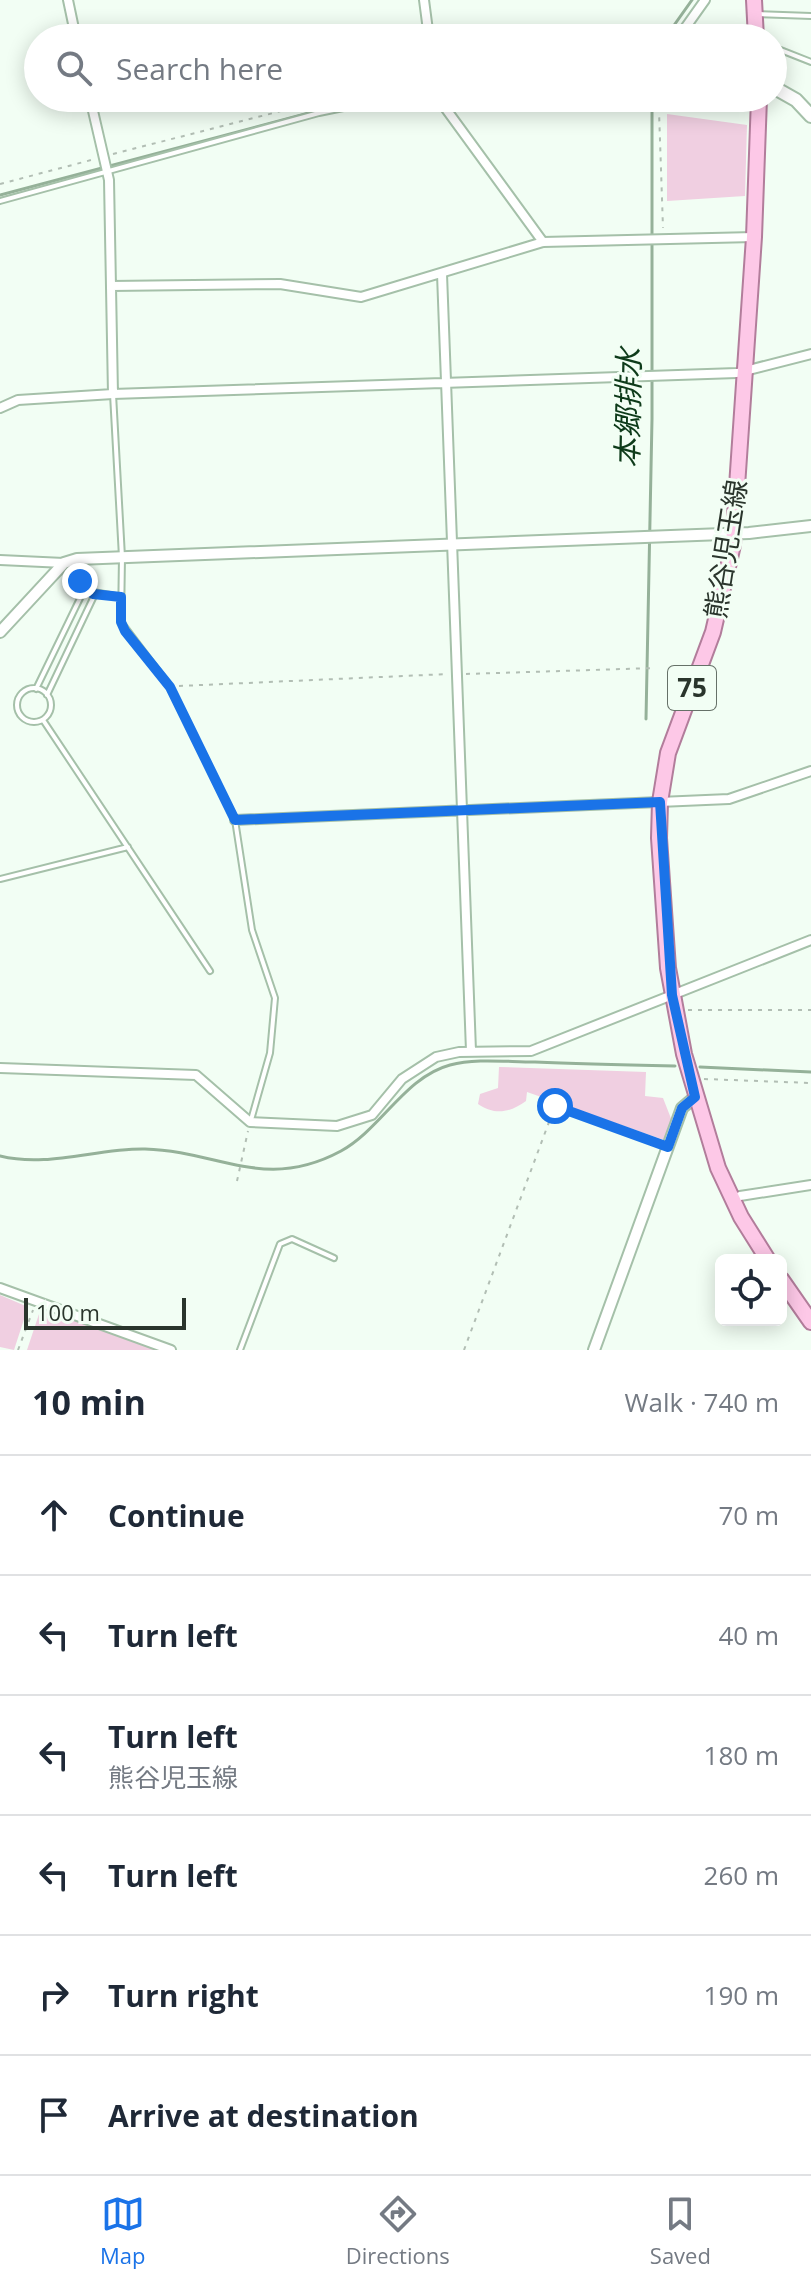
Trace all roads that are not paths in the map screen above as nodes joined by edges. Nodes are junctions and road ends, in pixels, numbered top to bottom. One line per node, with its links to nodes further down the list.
1 (68, 0): 6 (street)
2 (424, 0): 7 (street)
3 (705, 0): 8 (street)
4 (754, 7): 5 (lane)
5 (811, 16)
6 (73, 24)
7 (427, 24)
8 (688, 24)
9 (787, 53): 10 (lane)
10 (811, 62)
11 (787, 95): 16 (main road)
12 (93, 112): 17 (street)
13 (324, 112): 17 (lane)
14 (448, 112): 20 (street)
15 (758, 112): 19 (main road, 熊谷児玉線 / 75)
16 (811, 116)
17 (107, 172): 18 (lane); 22 (street)
18 (0, 201)
19 (754, 237): 20 (street); 24 (main road, 熊谷児玉線 / 75)
20 (543, 242): 21 (street)
21 (442, 274): 22 (street); 25 (street)
22 (111, 286): 26 (street)
23 (811, 354): 24 (street)
24 (745, 371): 25 (street); 29 (main road, 熊谷児玉線 / 75)
25 (446, 383): 26 (street); 30 (street)
26 (113, 394): 27 (street); 31 (lane)
27 (0, 408)
28 (811, 526): 29 (street)
29 (734, 532): 30 (street); 42 (main road, 熊谷児玉線 / 75)
30 (454, 543): 31 (street); 43 (street)
31 (122, 557): 33 (street); 36 (lane)
32 (0, 560): 33 (street)
33 (68, 562): 34 (lane); 37 (street)
34 (85, 588): 35 (lane); 38 (lane)
35 (95, 594): 36 (lane); 39 (lane)
36 (121, 597): 44 (lane)
37 (0, 632)
38 (36, 689): 39 (lane); 40 (lane)
39 (47, 695): 40 (lane)
40 (43, 720): 45 (lane)
41 (811, 771): 42 (street)
42 (660, 802): 43 (street); 49 (main road, 熊谷児玉線 / 75)
43 (463, 811): 44 (street); 50 (street)
44 (235, 820): 53 (lane)
45 (128, 847): 46 (lane); 48 (lane)
46 (0, 879)
47 (811, 940): 49 (street)
48 (210, 971)
49 (673, 1003): 50 (street); 52 (main road, 熊谷児玉線 / 75)
50 (471, 1051): 53 (street)
51 (0, 1068): 53 (street)
52 (695, 1097): 55 (main road, 熊谷児玉線 / 75); 63 (street)
53 (250, 1122)
54 (811, 1185): 55 (street)
55 (733, 1200): 56 (main road, 熊谷児玉線 / 75)
56 (764, 1254)
57 (334, 1258): 62 (lane)
58 (0, 1288): 61 (street)
59 (787, 1288): 60 (main road)
60 (811, 1322)
61 (171, 1350)
62 (240, 1350)
63 (594, 1350)

